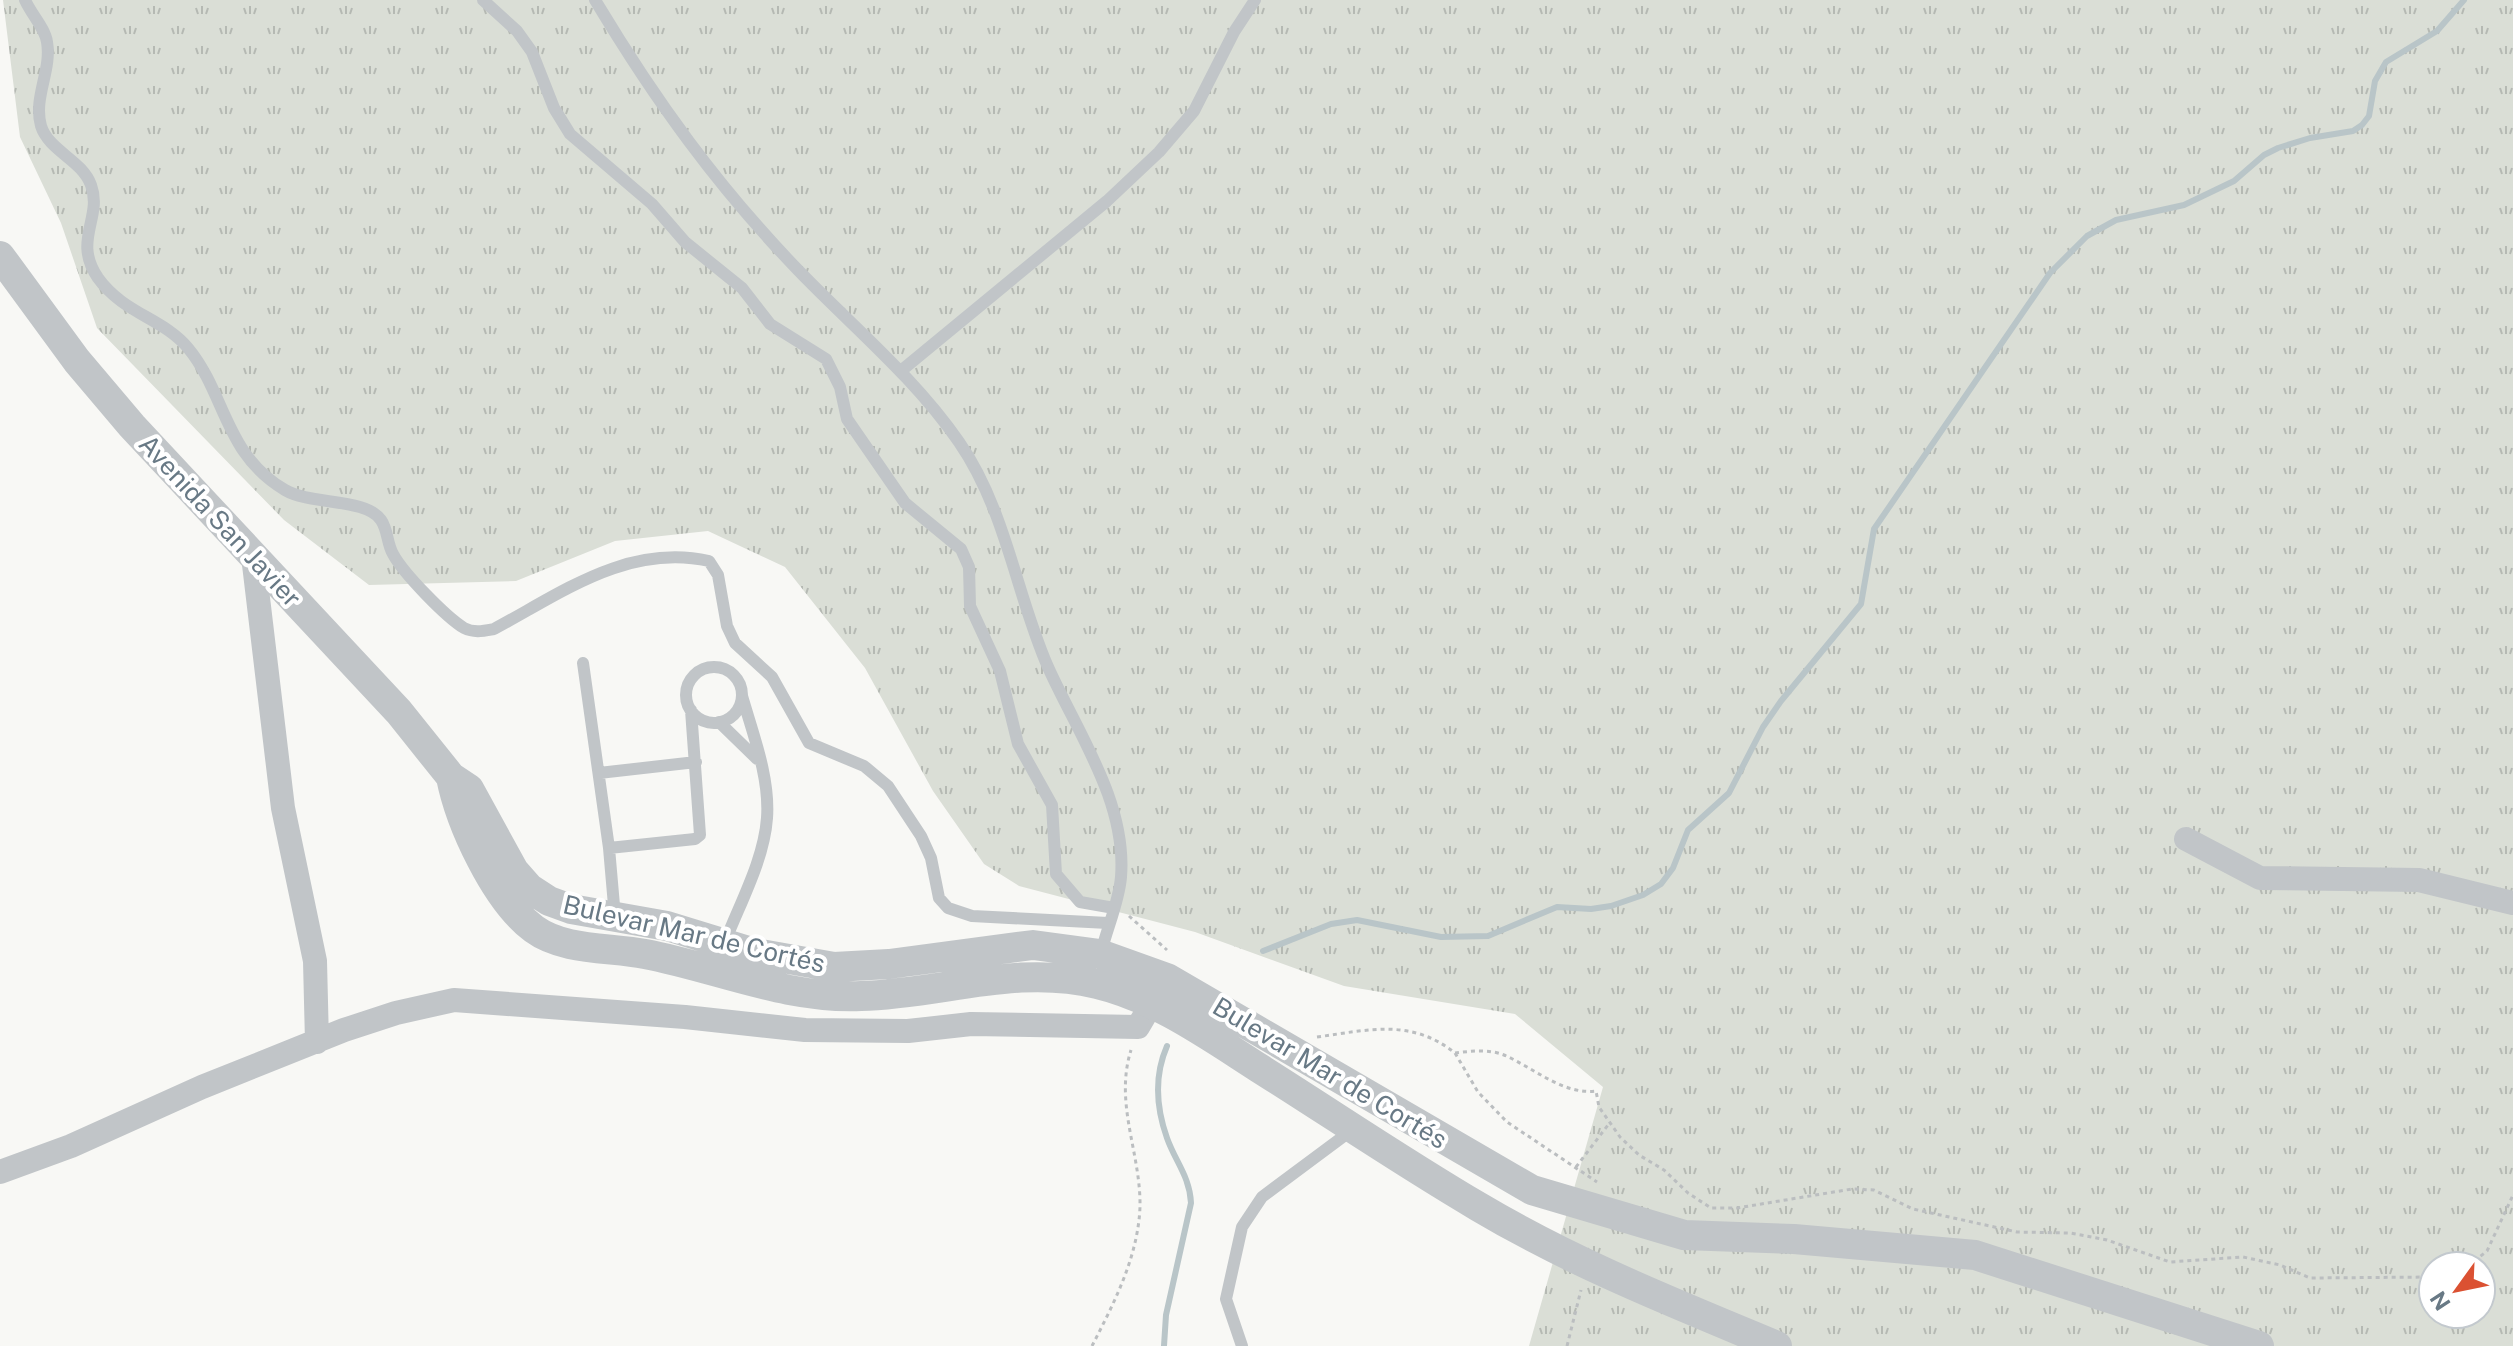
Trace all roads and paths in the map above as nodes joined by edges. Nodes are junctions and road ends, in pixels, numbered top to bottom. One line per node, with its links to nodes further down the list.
1 (25, 0): 22 (lane)
2 (483, 0): 20 (lane)
3 (595, 0): 6 (lane)
4 (1255, 0): 6 (lane)
5 (0, 256): 7 (street, Avenida San Javier)
6 (902, 370): 20 (lane)
7 (253, 556): 15 (street, Avenida San Javier); 29 (street)
8 (583, 663): 14 (lane)
9 (742, 696): 10 (lane); 11 (lane); 12 (lane)
10 (691, 710): 11 (lane); 13 (lane)
11 (719, 722): 12 (lane)
12 (759, 761): 23 (lane)
13 (696, 762): 14 (lane); 17 (lane)
14 (599, 773): 17 (lane)
15 (451, 777): 19 (street, Bulevar Mar de Cortés)
16 (2186, 839): 18 (street)
17 (609, 848): 21 (lane)
18 (2511, 902)
19 (528, 906): 21 (street, Bulevar Mar de Cortés); 25 (street)
20 (1114, 908): 22 (lane)
21 (615, 917): 23 (street, Bulevar Mar de Cortés)
22 (1108, 923): 24 (lane)
23 (725, 942): 24 (street, Bulevar Mar de Cortés); 25 (lane)
24 (1098, 969): 25 (street); 26 (street, Bulevar Mar de Cortés); 27 (street)
25 (712, 973)
26 (1167, 978): 27 (street); 31 (street, Bulevar Mar de Cortés)
27 (1145, 1016): 29 (street); 33 (street); 41 (path)
28 (1306, 1036): 30 (path)
29 (317, 1042): 35 (street)
30 (1455, 1053): 32 (path); 34 (path)
31 (1380, 1104): 33 (street); 37 (street, Bulevar Mar de Cortés)
32 (1608, 1125): 34 (path); 40 (path)
33 (1354, 1128): 39 (street); 42 (lane)
34 (1576, 1167): 37 (path)
35 (0, 1172)
36 (2513, 1195): 38 (path)
37 (1606, 1214): 45 (street, Bulevar Mar de Cortés)
38 (2487, 1250)
39 (1587, 1267): 43 (path); 44 (street)
40 (2417, 1277)
41 (1092, 1346)
42 (1242, 1346)
43 (1567, 1346)
44 (1777, 1346)
45 (2259, 1346)

